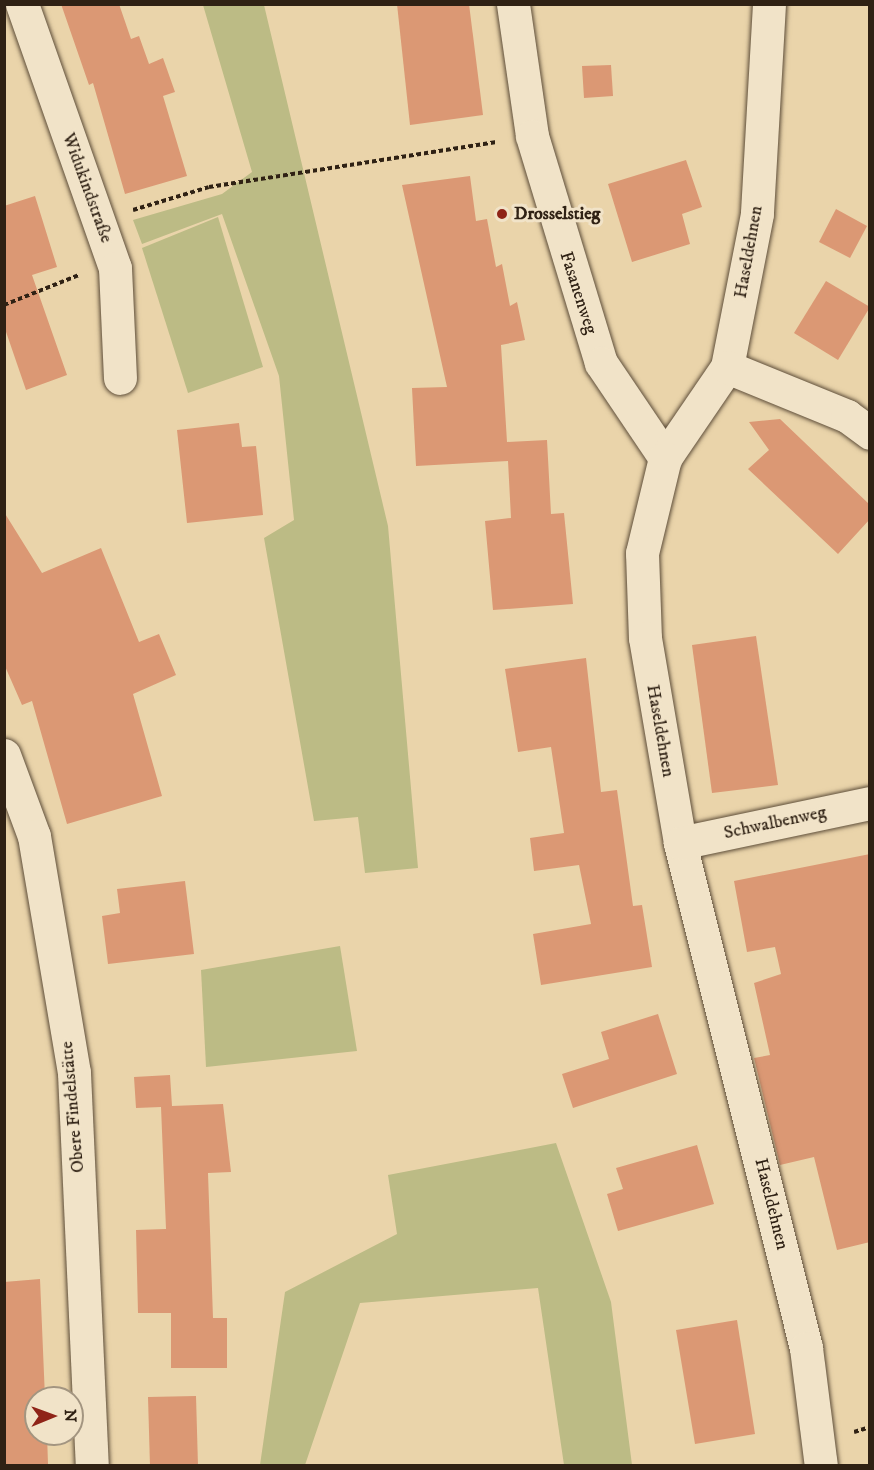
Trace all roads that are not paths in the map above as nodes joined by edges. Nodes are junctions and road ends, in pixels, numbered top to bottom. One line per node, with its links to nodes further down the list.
1 (22, 4): 5 (street, Widukindstraße)
2 (513, 4): 7 (street, Fasanenweg)
3 (769, 4): 4 (street, Haseldehnen)
4 (727, 367): 6 (street); 7 (street, Haseldehnen)
5 (120, 378)
6 (870, 433)
7 (665, 458): 10 (street, Haseldehnen)
8 (4, 755): 11 (street, Obere Findelstätte)
9 (870, 804): 10 (street, Schwalbenweg)
10 (680, 843): 12 (street, Haseldehnen)
11 (92, 1466)
12 (821, 1466)

